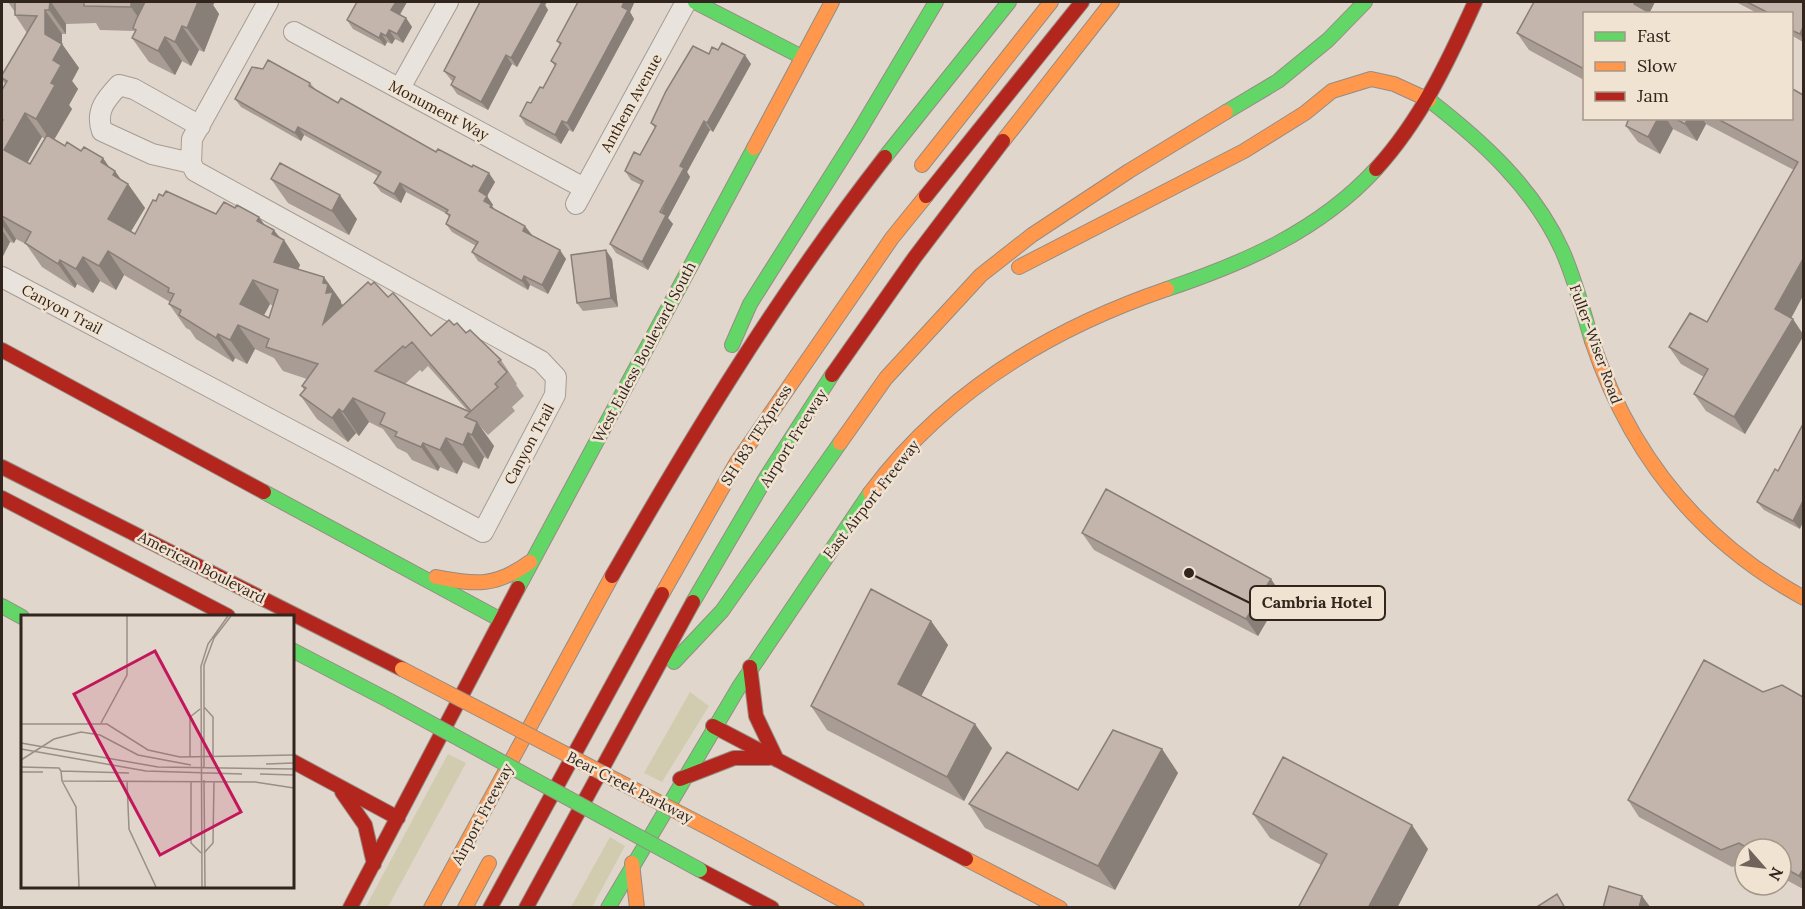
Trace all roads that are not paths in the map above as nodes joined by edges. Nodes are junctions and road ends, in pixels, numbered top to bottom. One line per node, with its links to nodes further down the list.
1 (268, 2): 17 (street)
2 (448, 2): 15 (street)
3 (686, 2): 20 (street, Anthem Avenue)
4 (695, 2): 14 (main road)
5 (832, 2): 14 (main road, West Euless Boulevard South)
6 (936, 2): 24 (main road)
7 (1009, 2): 24 (main road, Airport Freeway)
8 (1051, 2): 19 (main road)
9 (1082, 2): 58 (main road, SH 183 TEXpress)
10 (1112, 2): 40 (main road, Airport Freeway)
11 (1365, 2): 21 (main road)
12 (1475, 2): 16 (main road, East Airport Freeway)
13 (294, 32): 15 (street, Monument Way)
14 (802, 57): 27 (main road, West Euless Boulevard South)
15 (400, 88): 20 (street, Monument Way)
16 (1429, 100): 21 (main road, Fuller-Wiser Road); 29 (main road, Fuller-Wiser Road); 38 (main road, East Airport Freeway)
17 (200, 126): 18 (street); 18 (street)
18 (191, 163): 22 (street, Canyon Trail)
19 (912, 178)
20 (580, 196)
21 (981, 275): 40 (main road)
22 (2, 277)
23 (2, 350): 28 (main road)
24 (688, 444): 56 (main road, Airport Freeway)
25 (2, 466): 39 (main road, American Boulevard)
26 (2, 498): 31 (main road, American Boulevard)
27 (534, 559): 28 (main road); 34 (main road, West Euless Boulevard South)
28 (412, 572): 33 (main road); 34 (main road)
29 (1803, 598)
30 (2, 606): 32 (main road)
31 (226, 615)
32 (21, 616)
33 (467, 616)
34 (501, 620): 37 (main road, West Euless Boulevard South)
35 (475, 639): 37 (main road)
36 (294, 651): 62 (main road, bridge)
37 (476, 664): 45 (main road, West Euless Boulevard South)
38 (750, 667): 41 (main road, East Airport Freeway); 43 (main road)
39 (402, 669): 63 (main road, Bear Creek Parkway, bridge)
40 (640, 698): 59 (main road, Airport Freeway)
41 (713, 726): 43 (main road); 46 (main road, East Airport Freeway)
42 (560, 732): 50 (main road)
43 (777, 760): 46 (main road); 64 (main road)
44 (294, 762): 47 (main road)
45 (419, 775): 49 (main road); 51 (main road)
46 (680, 780): 53 (main road, East Airport Freeway)
47 (334, 784): 48 (main road); 51 (main road); 54 (main road)
48 (375, 789)
49 (395, 790)
50 (526, 794)
51 (398, 818): 54 (main road)
52 (499, 846): 57 (main road)
53 (632, 863): 60 (main road, East Airport Freeway); 61 (main road)
54 (374, 864): 55 (main road)
55 (350, 908)
56 (431, 908)
57 (465, 908)
58 (490, 908)
59 (526, 908)
60 (608, 908)
61 (637, 908)
62 (771, 908)
63 (857, 908)
64 (1060, 908)

